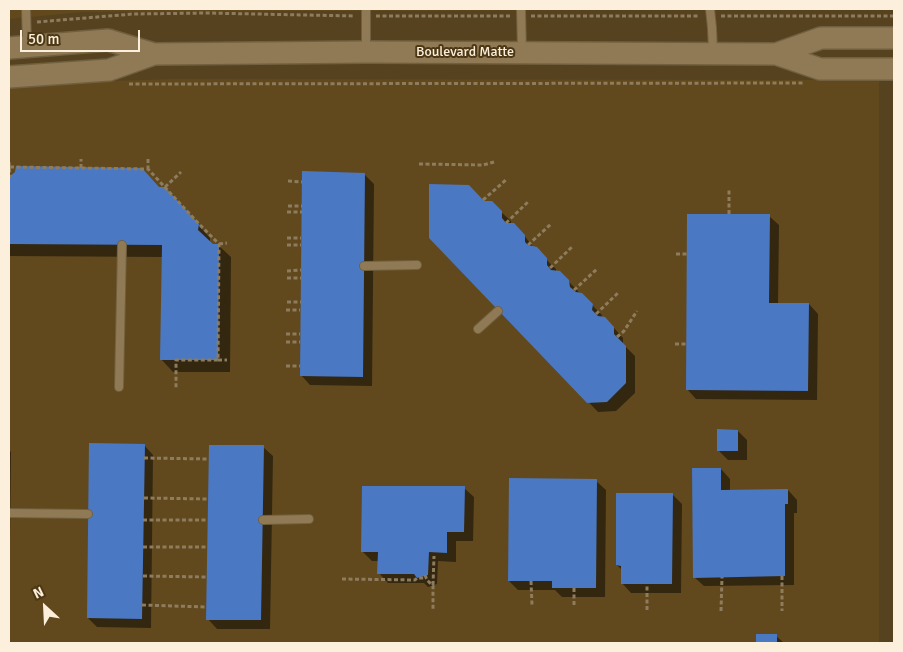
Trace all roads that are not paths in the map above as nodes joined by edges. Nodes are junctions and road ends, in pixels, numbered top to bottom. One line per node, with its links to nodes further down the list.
1 (26, 9): 6 (lane)
2 (366, 9): 7 (lane)
3 (521, 9): 8 (lane)
4 (710, 9): 9 (lane)
5 (894, 38): 11 (main road, Boulevard Matte)
6 (18, 47): 10 (main road, Boulevard Matte)
7 (366, 52): 8 (main road, Boulevard Matte); 10 (main road, Boulevard Matte)
8 (522, 53): 9 (main road, Boulevard Matte)
9 (713, 53): 11 (main road, Boulevard Matte)
10 (154, 54): 13 (main road, Boulevard Matte)
11 (776, 54): 12 (main road, Boulevard Matte)
12 (894, 69)
13 (9, 76)
14 (122, 245): 19 (lane)
15 (417, 265): 16 (lane)
16 (364, 266)
17 (498, 311): 18 (lane)
18 (478, 329)
19 (119, 387)
20 (9, 513): 21 (lane)
21 (88, 514)
22 (309, 519): 23 (lane)
23 (263, 520)

